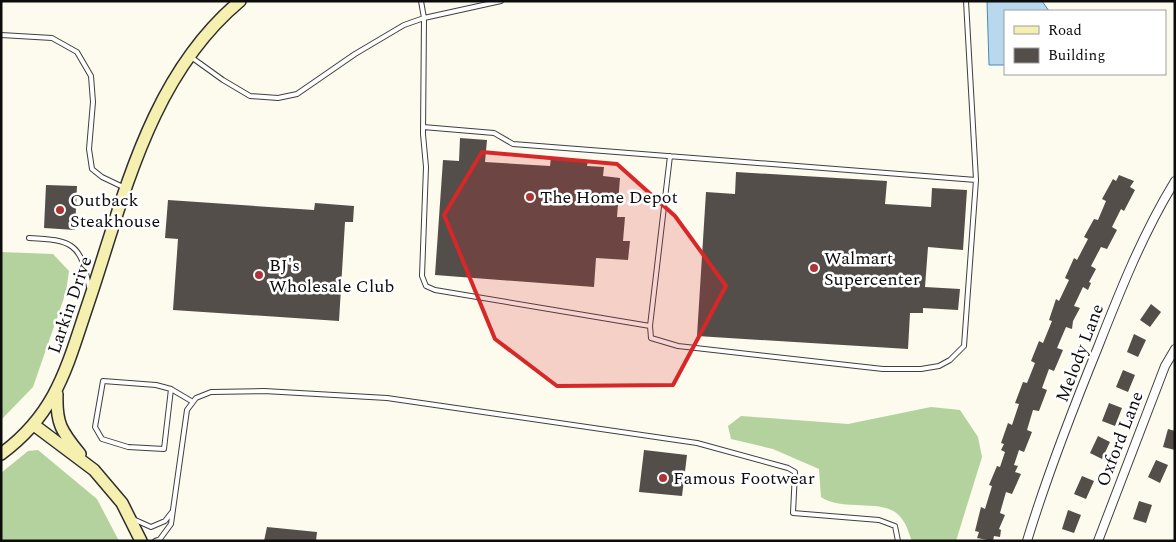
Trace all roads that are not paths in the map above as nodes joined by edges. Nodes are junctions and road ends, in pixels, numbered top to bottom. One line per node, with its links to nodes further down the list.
1 (240, 1): 9 (street, Larkin Drive)
2 (421, 1): 7 (lane)
3 (468, 1): 6 (lane)
4 (501, 1): 6 (lane)
5 (966, 1): 12 (lane)
6 (469, 8): 7 (lane)
7 (424, 18): 9 (lane); 10 (lane)
8 (1, 35): 14 (lane)
9 (190, 56): 14 (street, Larkin Drive)
10 (423, 127): 11 (lane); 17 (lane)
11 (670, 156): 12 (lane); 17 (lane)
12 (976, 180): 17 (lane)
13 (1175, 182): 30 (street, Melody Lane)
14 (127, 189): 16 (street, Larkin Drive)
15 (29, 238): 16 (lane)
16 (91, 297): 20 (street, Larkin Drive)
17 (650, 326)
18 (1175, 350): 31 (street, Oxford Lane)
19 (171, 389): 19 (lane); 21 (lane)
20 (57, 391): 22 (street, Larkin Drive); 24 (street)
21 (193, 402): 25 (lane); 29 (lane)
22 (34, 425): 23 (street, Larkin Drive); 24 (street)
23 (1, 454)
24 (94, 470): 26 (street)
25 (173, 510): 26 (lane); 28 (lane)
26 (129, 518): 27 (street)
27 (141, 541)
28 (155, 541)
29 (898, 541)
30 (1027, 541)
31 (1098, 541)

